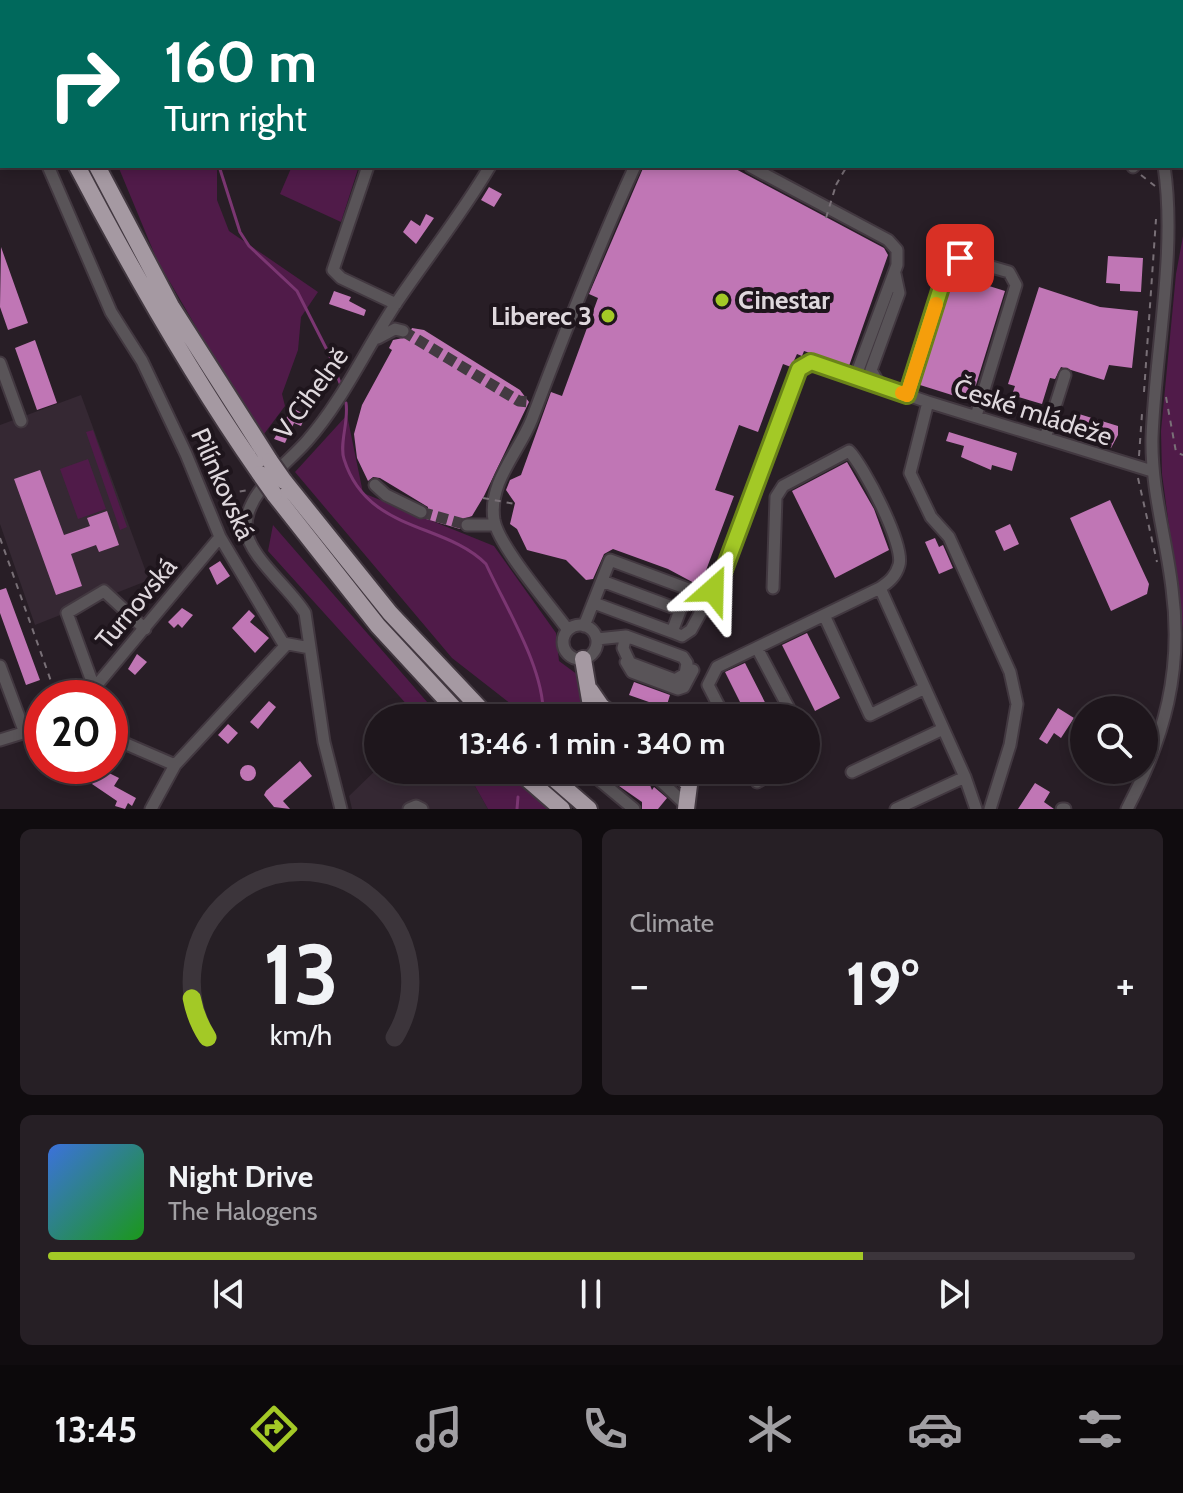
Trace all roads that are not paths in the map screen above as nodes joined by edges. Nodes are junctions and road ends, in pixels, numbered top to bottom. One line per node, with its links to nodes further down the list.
1 (49, 168): 31 (street, Pilínkovská)
2 (78, 168): 24 (highway)
3 (98, 168): 24 (highway)
4 (367, 168): 10 (street)
5 (489, 168): 10 (street, V Cihelně)
6 (634, 168): 30 (street)
7 (754, 168): 15 (street)
8 (1164, 168): 25 (street, České mládeže)
9 (895, 274): 16 (street)
10 (396, 304): 12 (street, V Cihelně)
11 (403, 331): 12 (street)
12 (374, 341): 27 (street, V Cihelně)
13 (0, 363): 20 (street)
14 (1065, 375): 21 (street)
15 (855, 378): 16 (street, České mládeže); 41 (street, České mládeže)
16 (881, 386): 17 (street, České mládeže)
17 (907, 395): 18 (street, České mládeže); 19 (street)
18 (928, 402): 19 (street, České mládeže); 22 (street)
19 (976, 416): 21 (street, České mládeže)
20 (21, 421)
21 (1045, 438): 25 (street, České mládeže)
22 (913, 455): 23 (street); 80 (street)
23 (926, 460)
24 (265, 468): 27 (highway, bridge)
25 (1152, 471): 81 (street, České mládeže)
26 (375, 485): 28 (street)
27 (273, 489): 45 (street, V Cihelně); 52 (highway); 53 (highway)
28 (421, 512)
29 (467, 525): 30 (street)
30 (495, 525): 40 (street)
31 (220, 537): 39 (street, Turnovská); 44 (street, Pilínkovská)
32 (602, 581): 35 (street); 36 (street); 36 (street)
33 (773, 588): 34 (street)
34 (880, 588): 37 (street); 51 (street)
35 (594, 603): 38 (street); 41 (street)
36 (680, 610): 41 (street)
37 (824, 615): 46 (street); 51 (street)
38 (584, 626): 40 (street); 43 (street)
39 (145, 629): 49 (street); 50 (street, Turnovská)
40 (568, 630): 47 (street)
41 (672, 632)
42 (626, 636): 42 (street); 43 (street)
43 (597, 639): 47 (street)
44 (286, 645): 45 (street); 62 (street)
45 (310, 648): 72 (street)
46 (757, 648): 55 (street); 56 (street)
47 (583, 659): 54 (highway)
48 (0, 666): 58 (street)
49 (91, 680)
50 (100, 680)
51 (925, 688): 57 (street)
52 (450, 704)
53 (476, 704)
54 (595, 704)
55 (718, 704)
56 (787, 704)
57 (943, 729): 63 (street); 64 (street)
58 (24, 730)
59 (24, 733): 60 (street)
60 (0, 740)
61 (128, 745): 62 (street)
62 (175, 765): 71 (street)
63 (852, 772)
64 (965, 777): 78 (street); 79 (street); 80 (street)
65 (533, 784): 75 (highway)
66 (560, 784): 76 (highway)
67 (604, 784): 77 (street)
68 (663, 784): 70 (street)
69 (688, 784): 70 (highway)
70 (686, 808)
71 (151, 809)
72 (341, 809)
73 (409, 809): 74 (street)
74 (422, 809)
75 (562, 809)
76 (589, 809)
77 (634, 809)
78 (896, 809)
79 (976, 809)
80 (988, 809)
81 (1127, 809)

